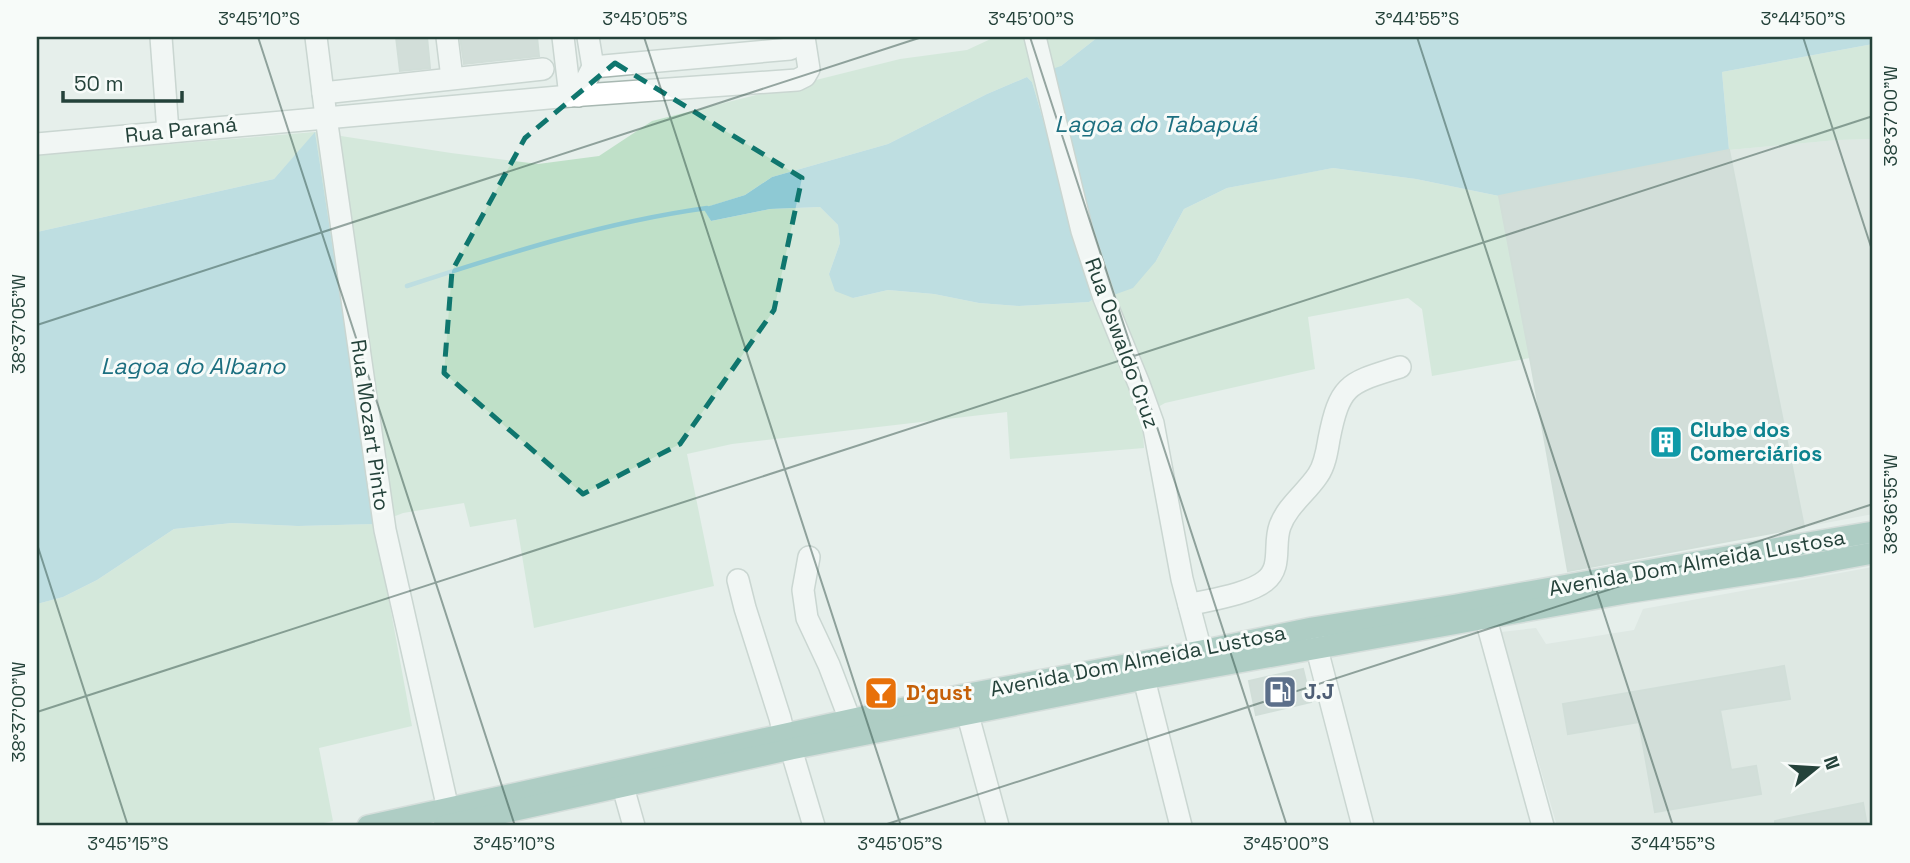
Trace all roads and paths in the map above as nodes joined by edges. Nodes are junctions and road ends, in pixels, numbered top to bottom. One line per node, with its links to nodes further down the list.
1 (161, 37): 15 (street)
2 (316, 37): 12 (street, Rua Mozart Pinto)
3 (447, 37): 11 (street)
4 (563, 37): 13 (street)
5 (588, 37): 9 (street)
6 (1035, 37): 22 (street, Rua Oswaldo Cruz)
7 (797, 43): 8 (street); 13 (street, Rua Paraná)
8 (692, 47): 9 (street)
9 (593, 67): 13 (street)
10 (543, 69): 11 (street)
11 (452, 78): 12 (street)
12 (323, 93): 14 (street, Rua Mozart Pinto)
13 (574, 96): 14 (street, Rua Paraná)
14 (326, 117): 15 (street, Rua Paraná); 31 (street, Rua Mozart Pinto)
15 (168, 132): 16 (street, Rua Paraná)
16 (37, 144)
17 (1400, 366): 22 (street)
18 (1873, 533): 24 (main road, Avenida Dom Almeida Lustosa)
19 (1873, 553): 23 (main road, Avenida Dom Almeida Lustosa)
20 (809, 557): 28 (street)
21 (738, 580): 29 (street)
22 (1189, 605): 25 (street, Rua Oswaldo Cruz)
23 (1486, 619): 24 (main road, Avenida Dom Almeida Lustosa); 38 (street)
24 (1314, 638): 25 (main road, Avenida Dom Almeida Lustosa); 26 (main road, Avenida Dom Almeida Lustosa); 37 (street)
25 (1201, 651): 27 (main road, Avenida Dom Almeida Lustosa)
26 (1144, 679): 27 (main road, Avenida Dom Almeida Lustosa); 36 (street)
27 (965, 704): 28 (main road, Avenida Dom Almeida Lustosa); 29 (main road, Avenida Dom Almeida Lustosa); 35 (street)
28 (850, 719): 29 (main road, Avenida Dom Almeida Lustosa)
29 (787, 742): 30 (main road, Avenida Dom Almeida Lustosa); 31 (main road, Avenida Dom Almeida Lustosa); 34 (street)
30 (623, 787): 31 (main road, Avenida Dom Almeida Lustosa); 33 (street)
31 (450, 821): 32 (main road, Avenida Dom Almeida Lustosa)
32 (379, 825)
33 (634, 826)
34 (814, 826)
35 (998, 826)
36 (1181, 826)
37 (1363, 826)
38 (1544, 826)

